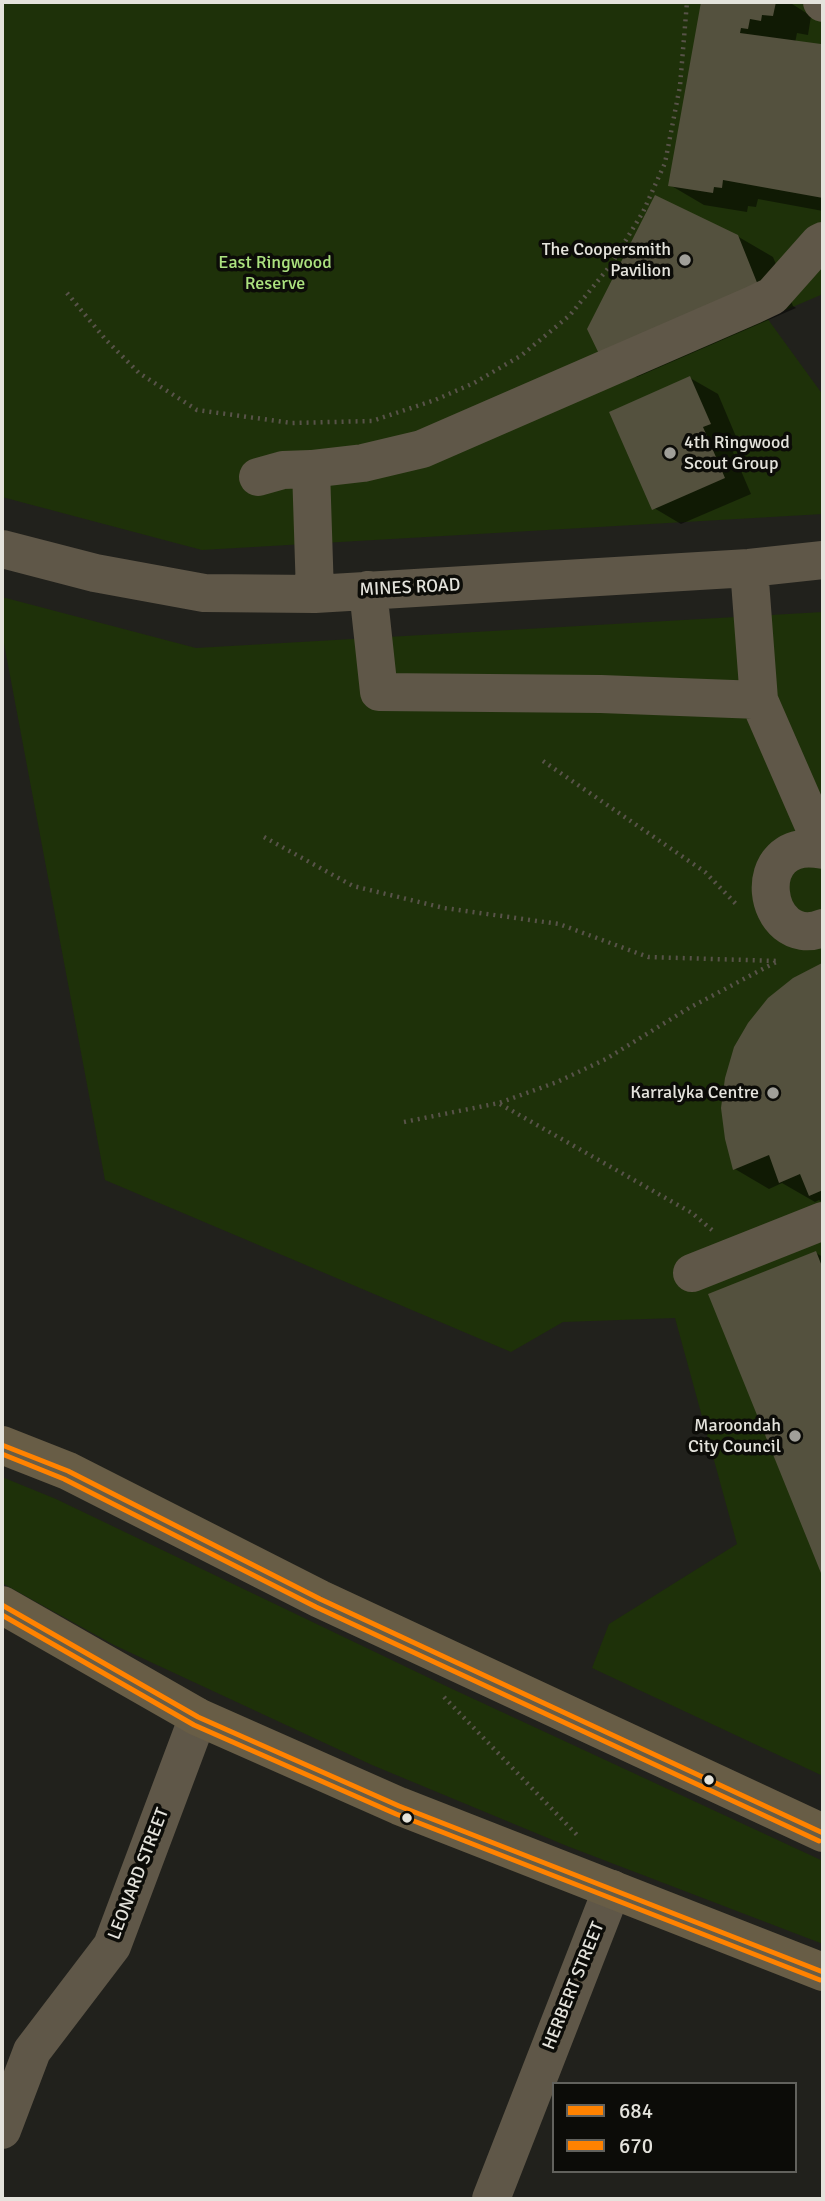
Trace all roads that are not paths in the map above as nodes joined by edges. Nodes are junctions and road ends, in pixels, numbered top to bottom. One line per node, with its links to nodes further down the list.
1 (821, 242): 2 (street)
2 (311, 469): 3 (street); 8 (street)
3 (258, 477)
4 (2, 549): 8 (street, MINES ROAD)
5 (823, 560): 6 (street, MINES ROAD)
6 (748, 568): 7 (street, MINES ROAD); 9 (street)
7 (368, 590): 8 (street, MINES ROAD); 9 (street)
8 (315, 594)
9 (759, 700): 10 (street)
10 (823, 848): 11 (street)
11 (823, 928)
12 (823, 1220): 13 (street)
13 (692, 1273)
14 (2, 1445): 17 (highway)
15 (2, 1605): 16 (highway)
16 (198, 1717): 18 (highway); 20 (street, LEONARD STREET)
17 (823, 1833)
18 (599, 1883): 19 (highway); 21 (street, HERBERT STREET)
19 (823, 1972)
20 (2, 2130)
21 (491, 2199)

